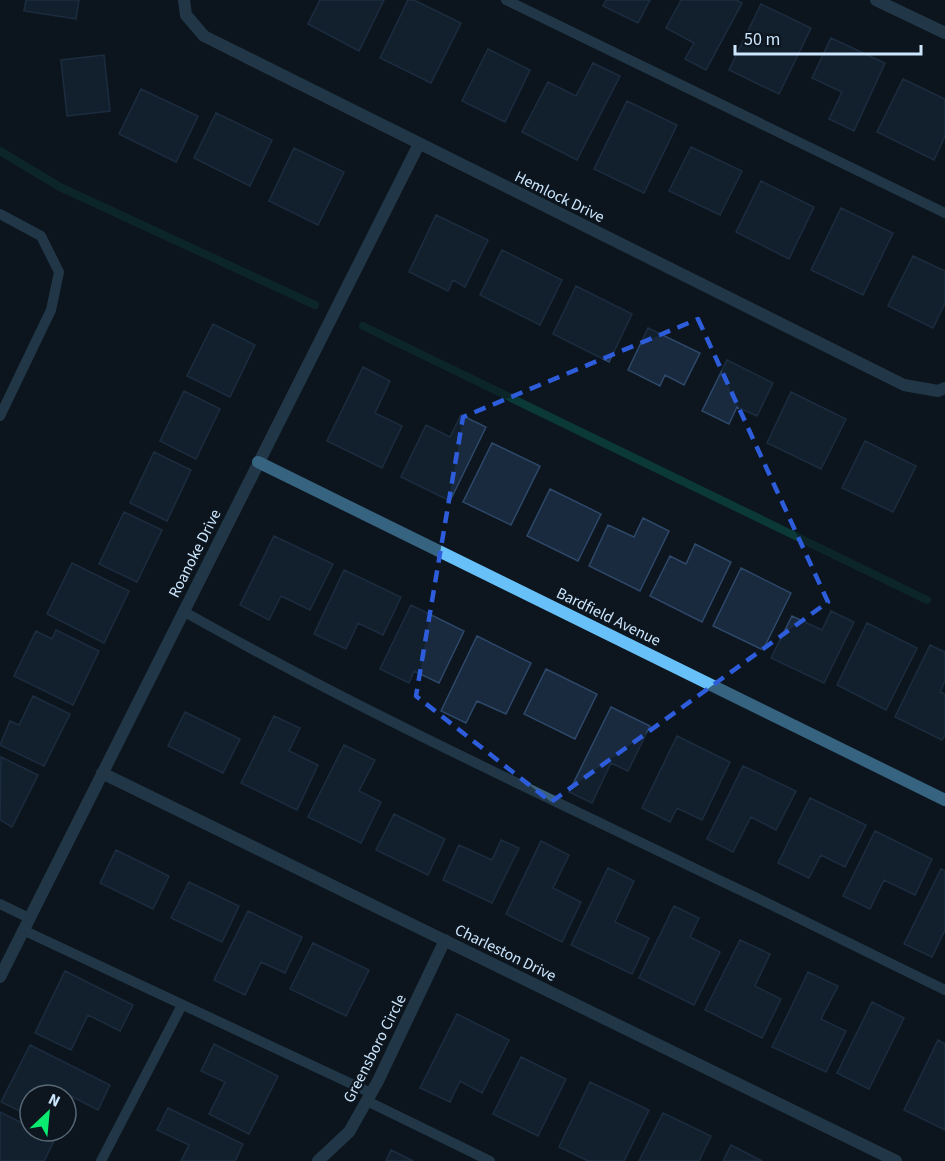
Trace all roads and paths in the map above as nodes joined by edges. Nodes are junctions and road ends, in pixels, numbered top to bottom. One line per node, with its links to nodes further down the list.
1 (184, 0): 5 (street, Hemlock Drive)
2 (506, 0): 6 (lane)
3 (876, 0): 4 (street)
4 (945, 33)
5 (419, 144): 8 (street, Hemlock Drive); 10 (street, Roanoke Drive)
6 (945, 213)
7 (0, 214): 9 (lane)
8 (945, 388)
9 (0, 416)
10 (258, 462): 11 (street, Roanoke Drive); 13 (street, Bardfield Avenue)
11 (183, 611): 12 (street, Roanoke Drive); 19 (lane)
12 (102, 773): 15 (street, Roanoke Drive); 17 (street, Charleston Drive)
13 (945, 800)
14 (0, 904): 15 (lane)
15 (29, 918): 16 (street, Roanoke Drive)
16 (23, 930): 18 (street, Roanoke Drive); 20 (lane)
17 (445, 940): 21 (street, Greensboro Circle); 25 (street, Charleston Drive)
18 (0, 977)
19 (945, 990)
20 (182, 1005): 21 (lane); 22 (lane)
21 (369, 1097): 23 (street, Greensboro Circle); 24 (lane)
22 (101, 1161)
23 (318, 1161)
24 (490, 1161)
25 (896, 1161)

